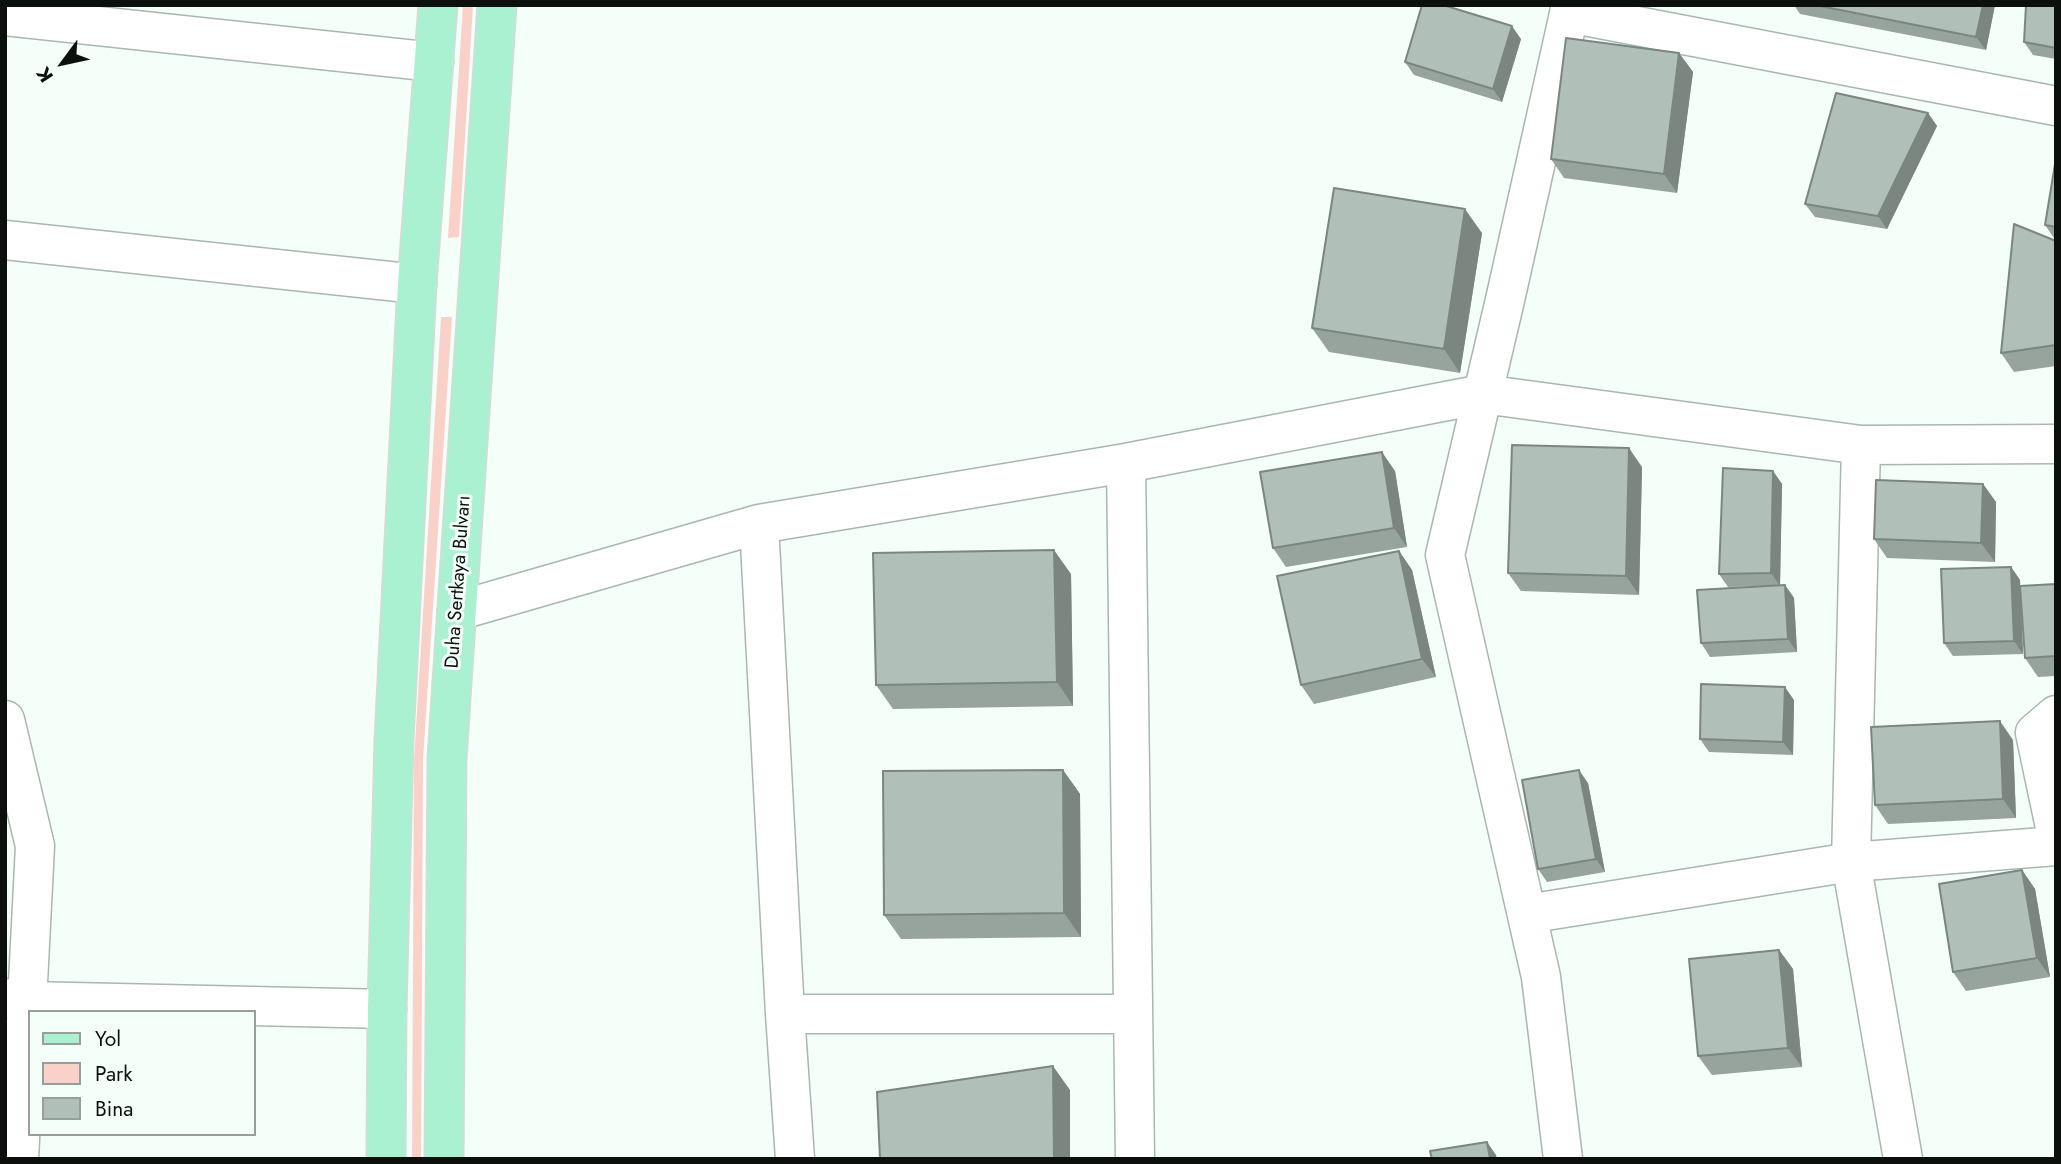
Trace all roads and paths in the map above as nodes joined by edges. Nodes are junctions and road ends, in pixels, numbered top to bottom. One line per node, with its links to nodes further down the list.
1 (439, 5): 5 (main road)
2 (497, 5): 8 (main road, Duha Sertkaya Bulvarı)
3 (1570, 9): 6 (street); 10 (street)
4 (5, 16): 5 (street)
5 (434, 62): 9 (main road)
6 (2056, 106)
7 (5, 240): 9 (street)
8 (478, 282): 9 (main road); 15 (main road, Duha Sertkaya Bulvarı)
9 (417, 284): 23 (main road)
10 (1483, 394): 12 (street); 13 (street); 21 (street)
11 (2056, 444): 12 (street)
12 (1861, 445): 20 (street)
13 (1126, 463): 14 (street); 25 (street)
14 (759, 524): 15 (street); 24 (street)
15 (457, 611): 28 (main road, Duha Sertkaya Bulvarı)
16 (2056, 715): 18 (street)
17 (5, 720): 22 (street)
18 (2056, 832)
19 (2056, 846): 20 (street)
20 (1851, 862): 21 (street); 32 (street)
21 (1527, 915): 31 (street)
22 (16, 999): 23 (street); 26 (street)
23 (387, 1009): 27 (main road)
24 (785, 1014): 25 (street); 29 (street)
25 (1133, 1014): 30 (street)
26 (19, 1159)
27 (386, 1159)
28 (444, 1159)
29 (795, 1159)
30 (1135, 1159)
31 (1563, 1159)
32 (1903, 1159)

